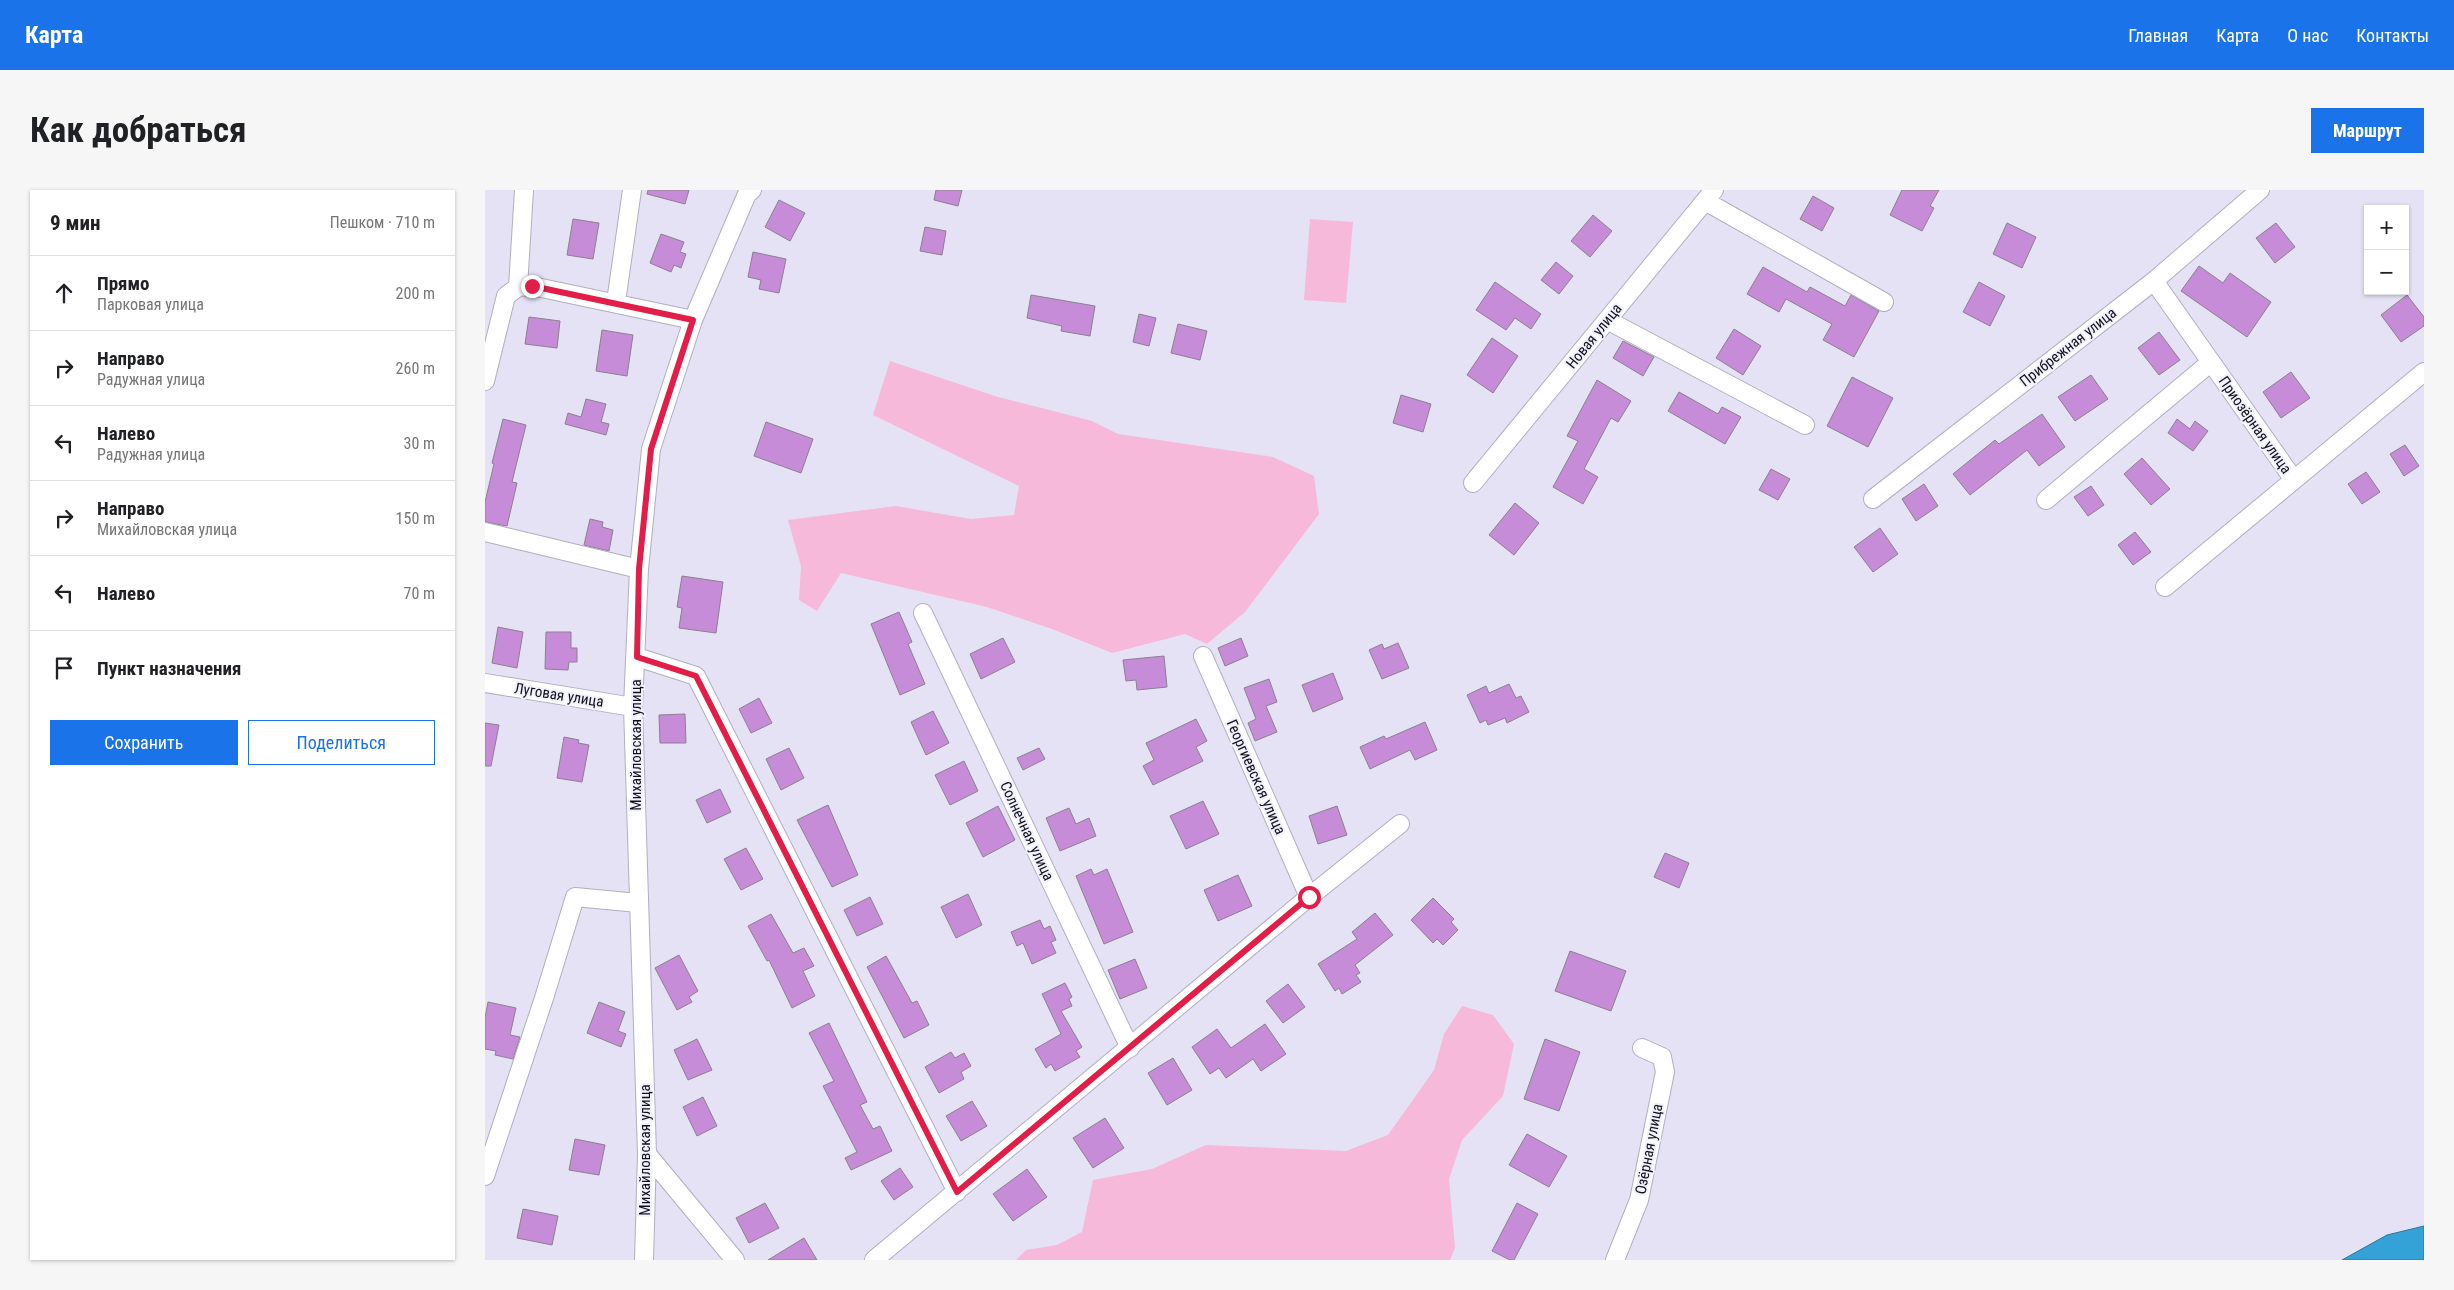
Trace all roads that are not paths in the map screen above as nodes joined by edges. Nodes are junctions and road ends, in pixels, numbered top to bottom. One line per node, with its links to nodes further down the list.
1 (524, 190): 7 (street)
2 (632, 190): 8 (street)
3 (2260, 190): 6 (street, Прибрежная улица)
4 (749, 191): 10 (street, Михайловская улица)
5 (1709, 196): 9 (street); 11 (street, Новая улица)
6 (2154, 281): 12 (street, Приозёрная улица); 18 (street, Прибрежная улица)
7 (518, 287): 8 (street); 14 (street)
8 (616, 302): 10 (street)
9 (1884, 302)
10 (693, 320): 21 (street, Михайловская улица)
11 (1607, 320): 15 (street); 17 (street, Новая улица)
12 (2211, 362): 16 (street, Приозёрная улица); 19 (street)
13 (2424, 372): 16 (street, Приозёрная улица)
14 (485, 381)
15 (1805, 425)
16 (2294, 480): 22 (street)
17 (1473, 483)
18 (1873, 499)
19 (2046, 500)
20 (485, 532): 21 (street)
21 (639, 569): 25 (street, Михайловская улица)
22 (2165, 587)
23 (923, 613): 31 (street, Солнечная улица)
24 (1203, 656): 29 (street, Георгиевская улица)
25 (637, 657): 27 (street, Михайловская улица); 36 (street)
26 (485, 683): 27 (street, Луговая улица)
27 (633, 707): 30 (street, Михайловская улица)
28 (1400, 824): 29 (street)
29 (1309, 897): 31 (street)
30 (638, 903): 33 (street); 34 (street, Михайловская улица)
31 (1130, 1048): 36 (street)
32 (1642, 1048): 40 (street, Озёрная улица)
33 (489, 1150): 35 (street)
34 (647, 1154): 37 (street, Михайловская улица); 38 (street)
35 (485, 1176)
36 (957, 1192): 39 (street)
37 (644, 1260)
38 (735, 1260)
39 (874, 1260)
40 (1615, 1260)

